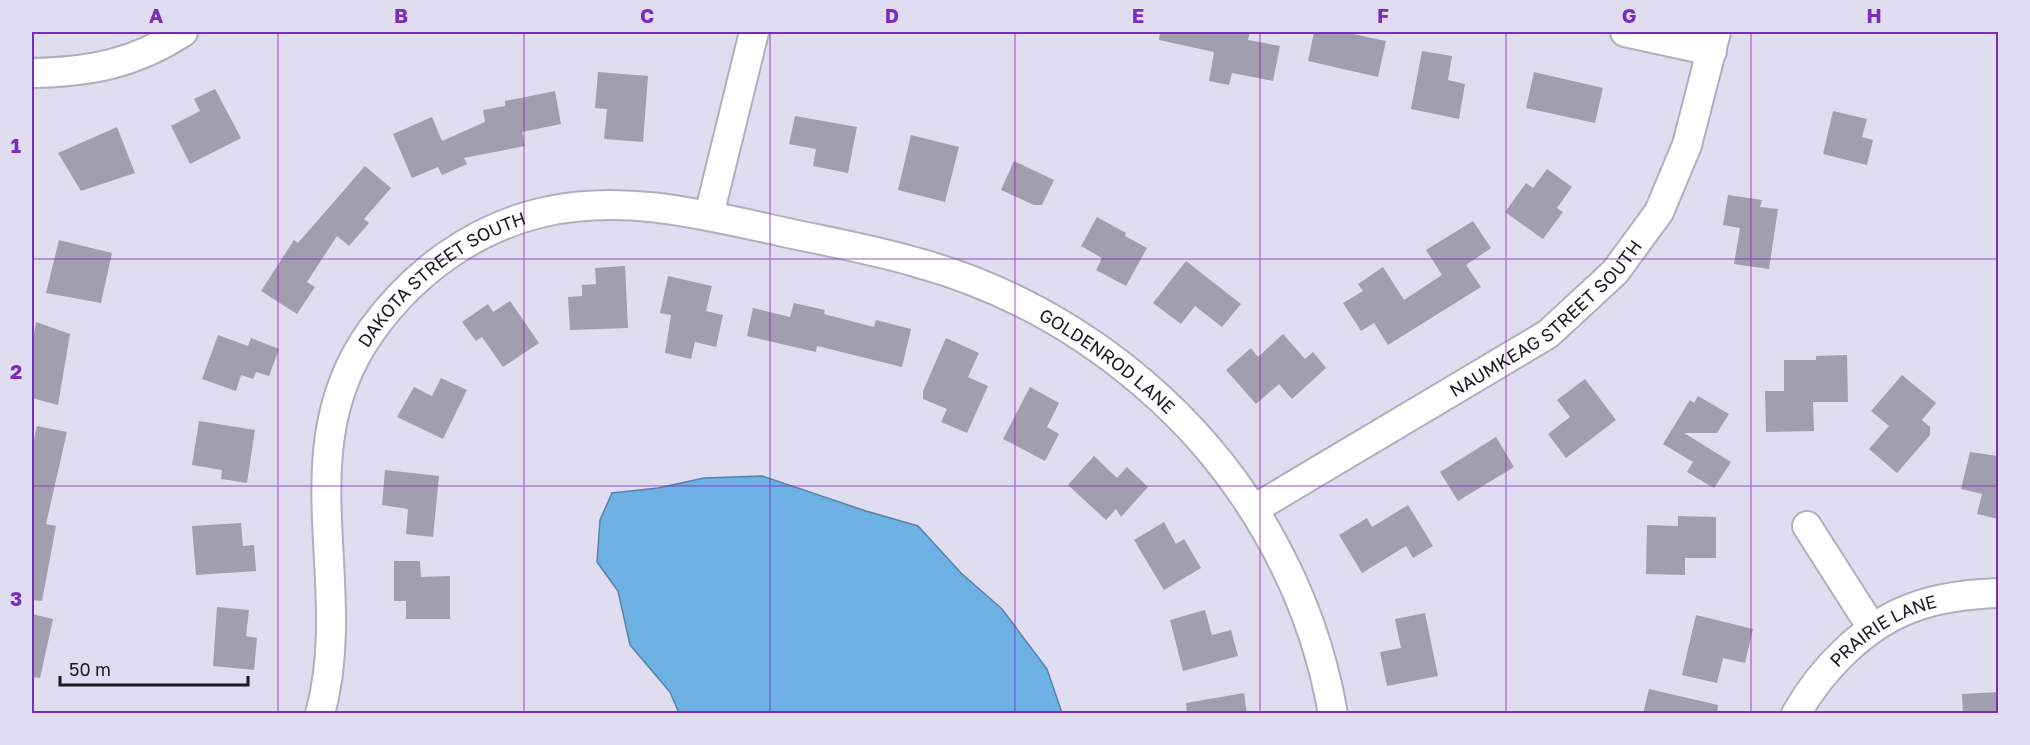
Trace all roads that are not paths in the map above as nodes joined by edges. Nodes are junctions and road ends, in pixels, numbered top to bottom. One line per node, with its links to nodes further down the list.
1 (183, 32): 5 (street)
2 (754, 32): 6 (street)
3 (1625, 32): 4 (street)
4 (1714, 41): 7 (street, NAUMKEAG STREET SOUTH)
5 (32, 73)
6 (710, 215): 7 (street, GOLDENROD LANE); 11 (street, DAKOTA STREET SOUTH)
7 (1254, 509): 12 (street, GOLDENROD LANE)
8 (1807, 526): 10 (street)
9 (1998, 592): 10 (street, PRAIRIE LANE)
10 (1872, 628): 13 (street, PRAIRIE LANE)
11 (320, 714)
12 (1333, 714)
13 (1796, 714)

